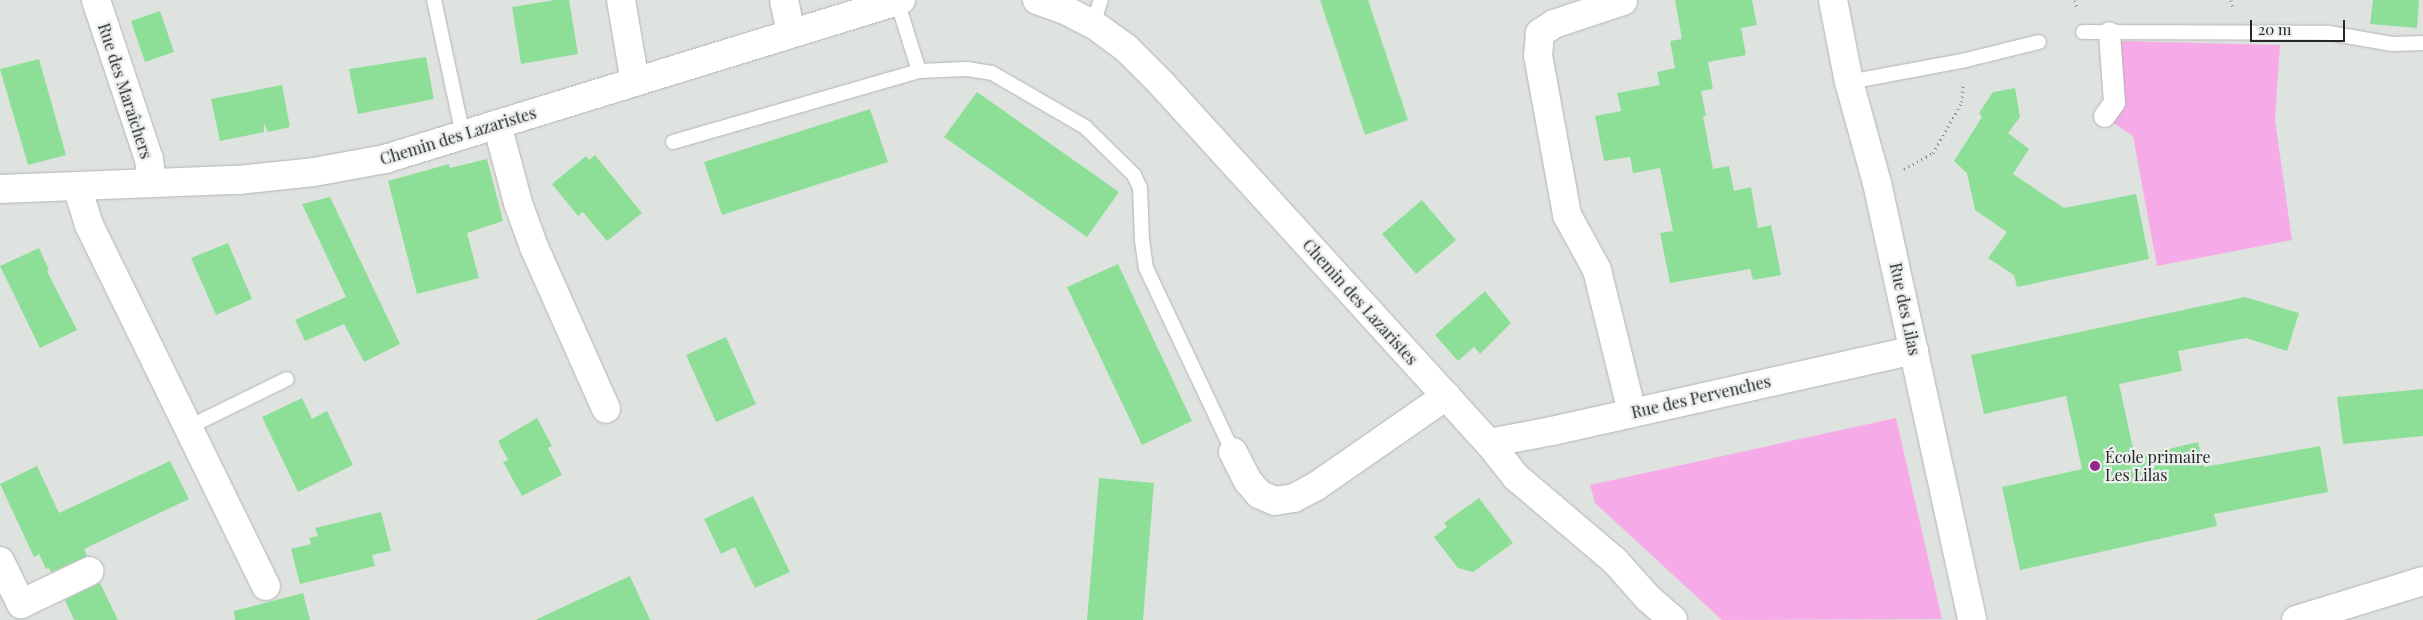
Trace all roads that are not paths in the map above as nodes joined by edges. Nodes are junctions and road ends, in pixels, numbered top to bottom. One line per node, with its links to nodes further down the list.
1 (96, 0): 22 (street, Rue des Maraîchers)
2 (434, 0): 20 (lane)
3 (621, 0): 16 (street)
4 (784, 0): 12 (street)
5 (1037, 0): 9 (street, Chemin des Lazaristes)
6 (1833, 0): 17 (street, Rue des Lilas)
7 (899, 1): 12 (street, Chemin des Lazaristes); 15 (lane)
8 (1623, 1): 29 (street)
9 (1097, 12): 27 (street, Chemin des Lazaristes)
10 (2083, 32): 11 (lane)
11 (2109, 32): 14 (lane); 18 (street)
12 (791, 33): 16 (street, Chemin des Lazaristes)
13 (2039, 42): 17 (lane)
14 (2423, 44)
15 (919, 70): 21 (lane); 32 (lane)
16 (635, 82): 19 (street, Chemin des Lazaristes)
17 (1849, 82): 25 (street, Rue des Lilas)
18 (2104, 116)
19 (497, 124): 20 (street, Chemin des Lazaristes); 28 (street)
20 (463, 134): 22 (street, Chemin des Lazaristes)
21 (673, 142)
22 (152, 182): 23 (street, Chemin des Lazaristes)
23 (77, 186): 24 (street, Chemin des Lazaristes); 30 (street)
24 (0, 189)
25 (1914, 350): 29 (street, Rue des Pervenches); 39 (street, Rue des Lilas)
26 (287, 379): 30 (lane)
27 (1446, 396): 31 (street, Chemin des Lazaristes); 32 (street)
28 (606, 409)
29 (1632, 413): 31 (street, Rue des Pervenches)
30 (187, 428): 36 (street)
31 (1489, 444): 38 (street, Chemin des Lazaristes)
32 (1233, 452)
33 (0, 561): 37 (street)
34 (90, 571): 37 (street)
35 (2423, 581): 40 (street)
36 (266, 586)
37 (25, 612)
38 (1673, 620)
39 (1972, 620)
40 (2296, 620)

